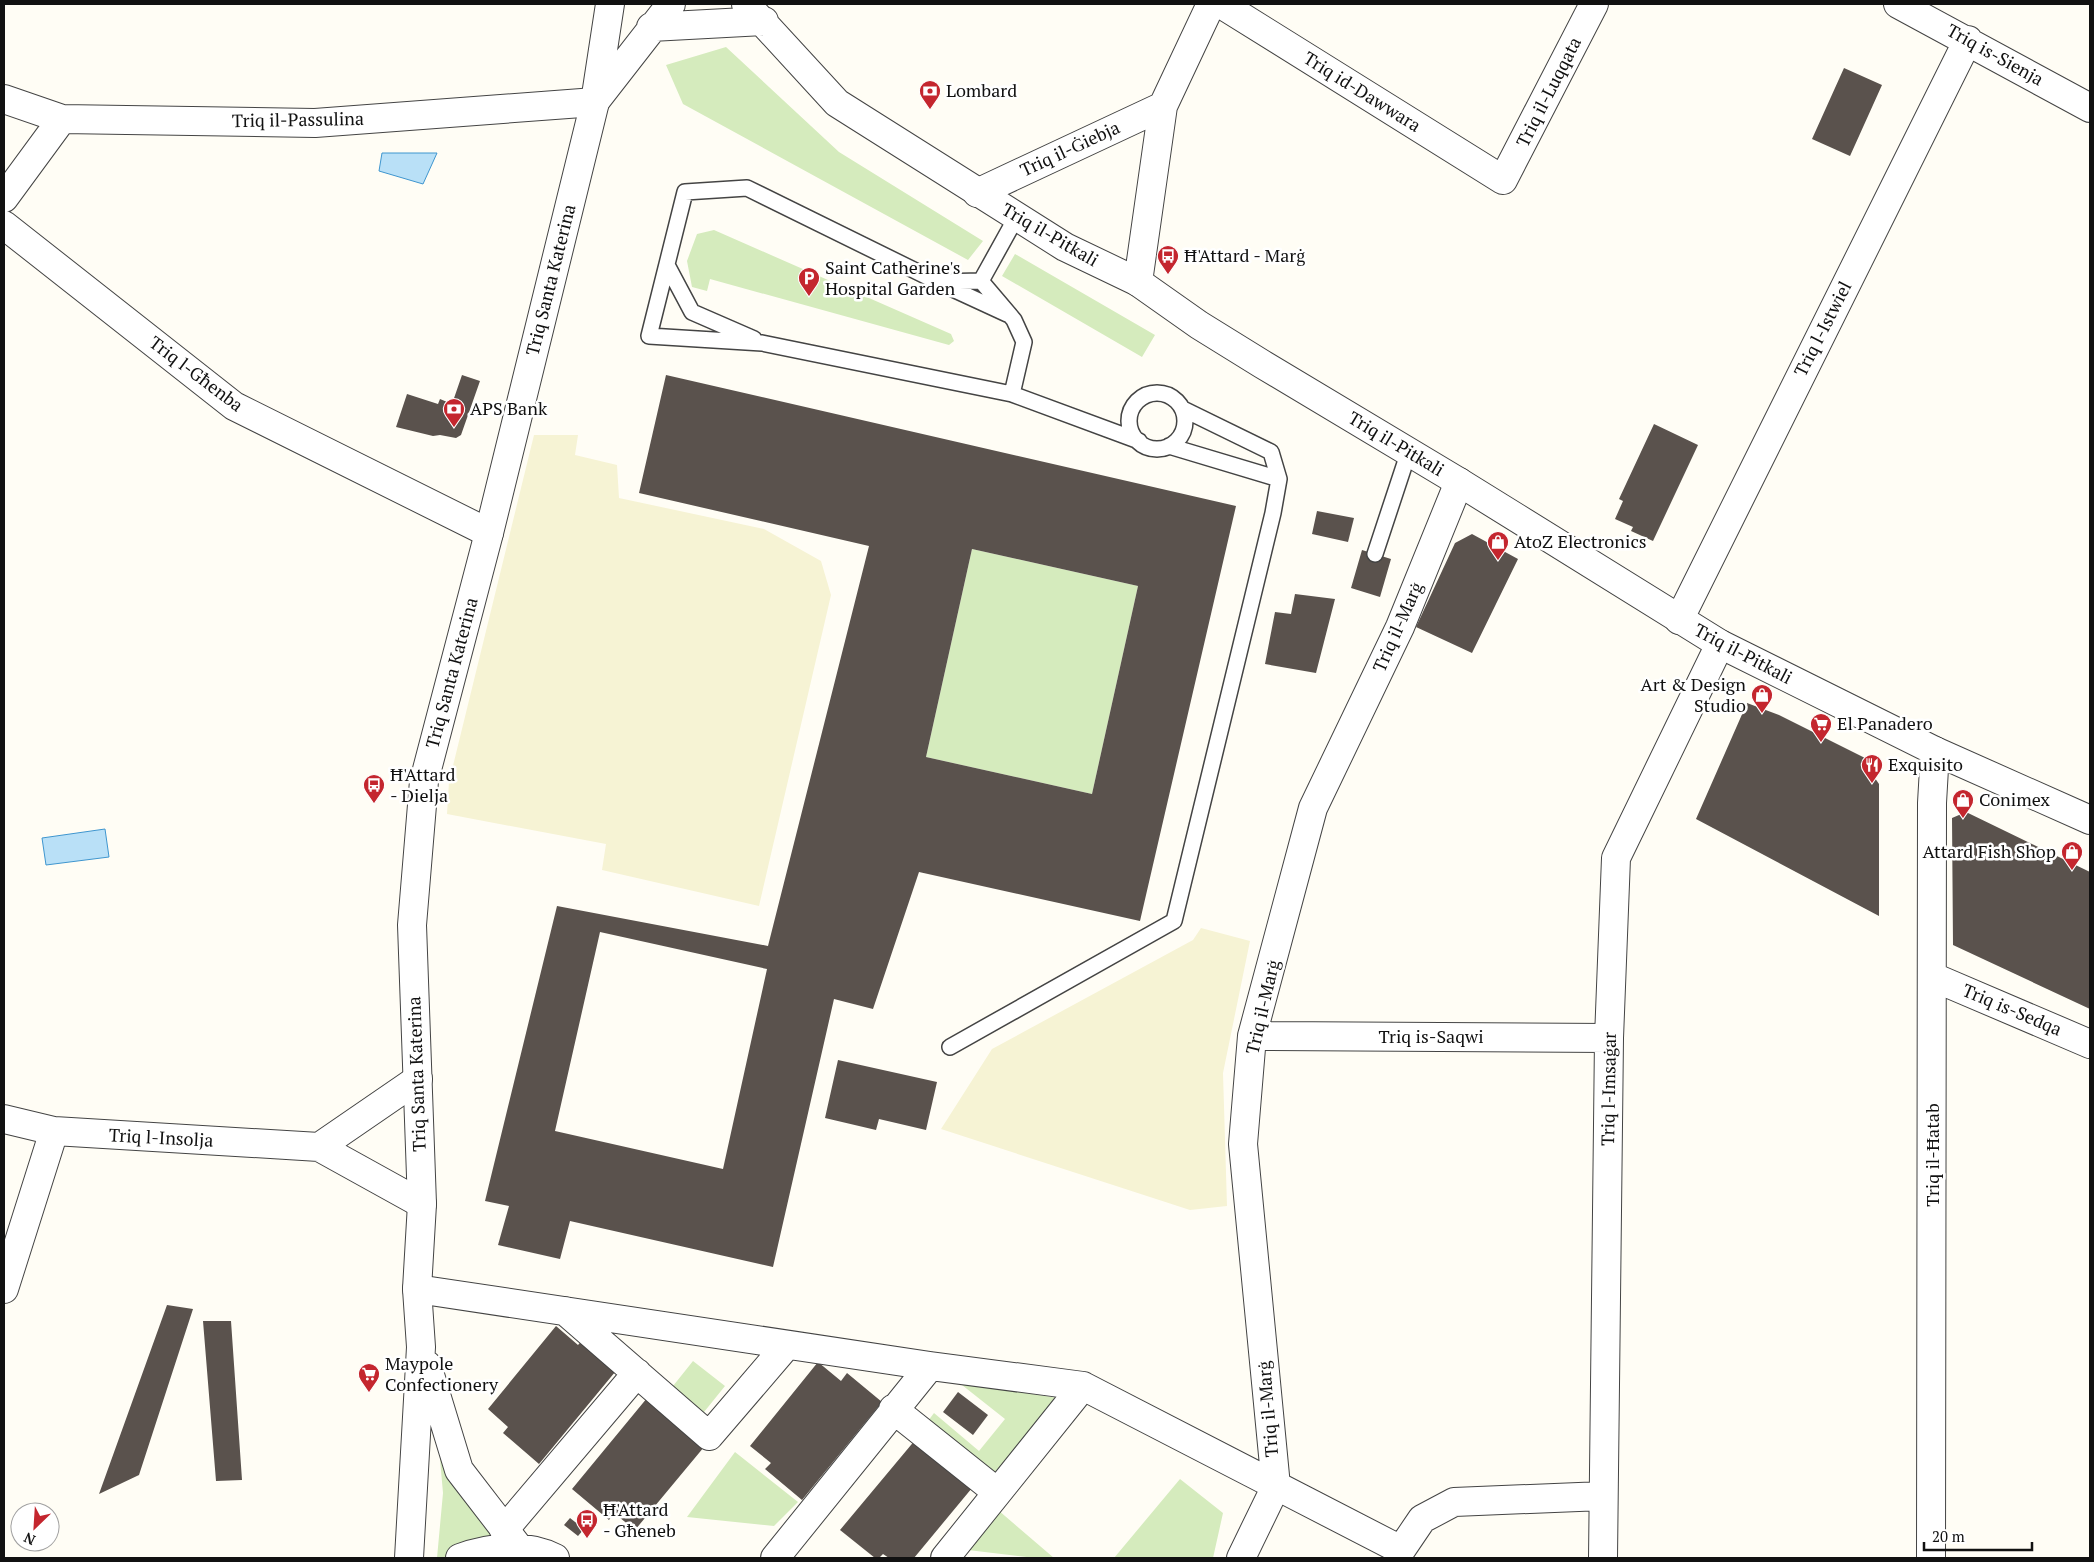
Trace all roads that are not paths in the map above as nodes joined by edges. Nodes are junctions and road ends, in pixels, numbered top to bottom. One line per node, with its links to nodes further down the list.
1 (610, 4): 11 (street, Triq Santa Katerina)
2 (671, 4): 8 (street, Triq Santa Katerina)
3 (1210, 4): 12 (street)
4 (1221, 4): 15 (street, Triq id-Dawwara)
5 (1594, 4): 15 (street, Triq il-Luqqata)
6 (1898, 4): 9 (street, Triq is-Sienja)
7 (755, 12): 8 (street); 16 (street, Triq il-Pitkali)
8 (651, 28): 11 (street, Triq Santa Katerina)
9 (1968, 40): 13 (street, Triq is-Sienja); 35 (street, Triq l-Istwiel)
10 (4, 99): 14 (street, Triq il-Passulina)
11 (595, 102): 14 (street, Triq il-Passulina); 33 (street, Triq Santa Katerina)
12 (1163, 106): 16 (street, Triq il-Ġiebja); 23 (street)
13 (2090, 108)
14 (62, 119): 17 (street)
15 (1503, 180)
16 (977, 193): 18 (street, Triq il-Pitkali)
17 (4, 198)
18 (1018, 216): 21 (lane); 23 (street, Triq il-Pitkali)
19 (4, 225): 33 (street, Triq l-Għenba)
20 (667, 265): 22 (lane); 25 (lane); 25 (lane)
21 (981, 281): 22 (lane); 24 (lane)
22 (938, 282): 24 (lane)
23 (1138, 282): 30 (street, Triq il-Pitkali)
24 (1012, 316): 26 (lane)
25 (765, 344): 26 (lane)
26 (1012, 394): 28 (lane)
27 (1183, 409): 28 (lane); 29 (lane); 31 (lane)
28 (1139, 441): 29 (lane)
29 (1169, 446): 31 (lane)
30 (1409, 452): 32 (street, Triq il-Pitkali); 34 (lane)
31 (1279, 479): 43 (lane)
32 (1459, 482): 35 (street, Triq il-Pitkali); 40 (street, Triq il-Marġ)
33 (489, 533): 44 (street, Triq Santa Katerina)
34 (1375, 554)
35 (1679, 620): 36 (street, Triq il-Pitkali)
36 (1720, 644): 37 (street, Triq il-Pitkali); 41 (street, Triq l-Imsaġar)
37 (1935, 751): 38 (street, Triq il-Pitkali); 39 (street, Triq il-Ħatab)
38 (2090, 820)
39 (1934, 976): 42 (street, Triq is-Sedqa); 70 (street, Triq il-Ħatab)
40 (1252, 1036): 41 (street, Triq is-Saqwi); 58 (street, Triq il-Marġ)
41 (1609, 1038): 60 (street, Triq l-Imsaġar)
42 (2090, 1044)
43 (950, 1047)
44 (418, 1079): 47 (street); 48 (street, Triq Santa Katerina)
45 (4, 1119): 46 (street, Triq l-Insolja)
46 (54, 1131): 47 (street, Triq l-Insolja); 49 (street)
47 (320, 1147): 48 (street, Triq l-Insolja)
48 (422, 1204): 50 (street, Triq Santa Katerina)
49 (4, 1289)
50 (417, 1289): 51 (street); 53 (street, Triq Santa Katerina)
51 (565, 1311): 52 (street); 55 (street)
52 (787, 1345): 54 (street); 55 (street)
53 (421, 1347): 61 (street, Triq Santa Katerina); 63 (street, Triq Santa Katerina)
54 (930, 1366): 56 (street); 57 (street)
55 (637, 1373): 61 (street)
56 (1083, 1386): 58 (street); 59 (street)
57 (893, 1409): 59 (street); 66 (street)
58 (1276, 1486): 62 (street); 68 (street)
59 (997, 1492): 67 (street)
60 (1603, 1496): 62 (street); 69 (street, Triq l-Imsaġar)
61 (512, 1539): 64 (street); 65 (street)
62 (1401, 1554)
63 (409, 1558)
64 (460, 1558)
65 (555, 1558)
66 (775, 1558)
67 (945, 1558)
68 (1241, 1558)
69 (1603, 1558)
70 (1930, 1558)

